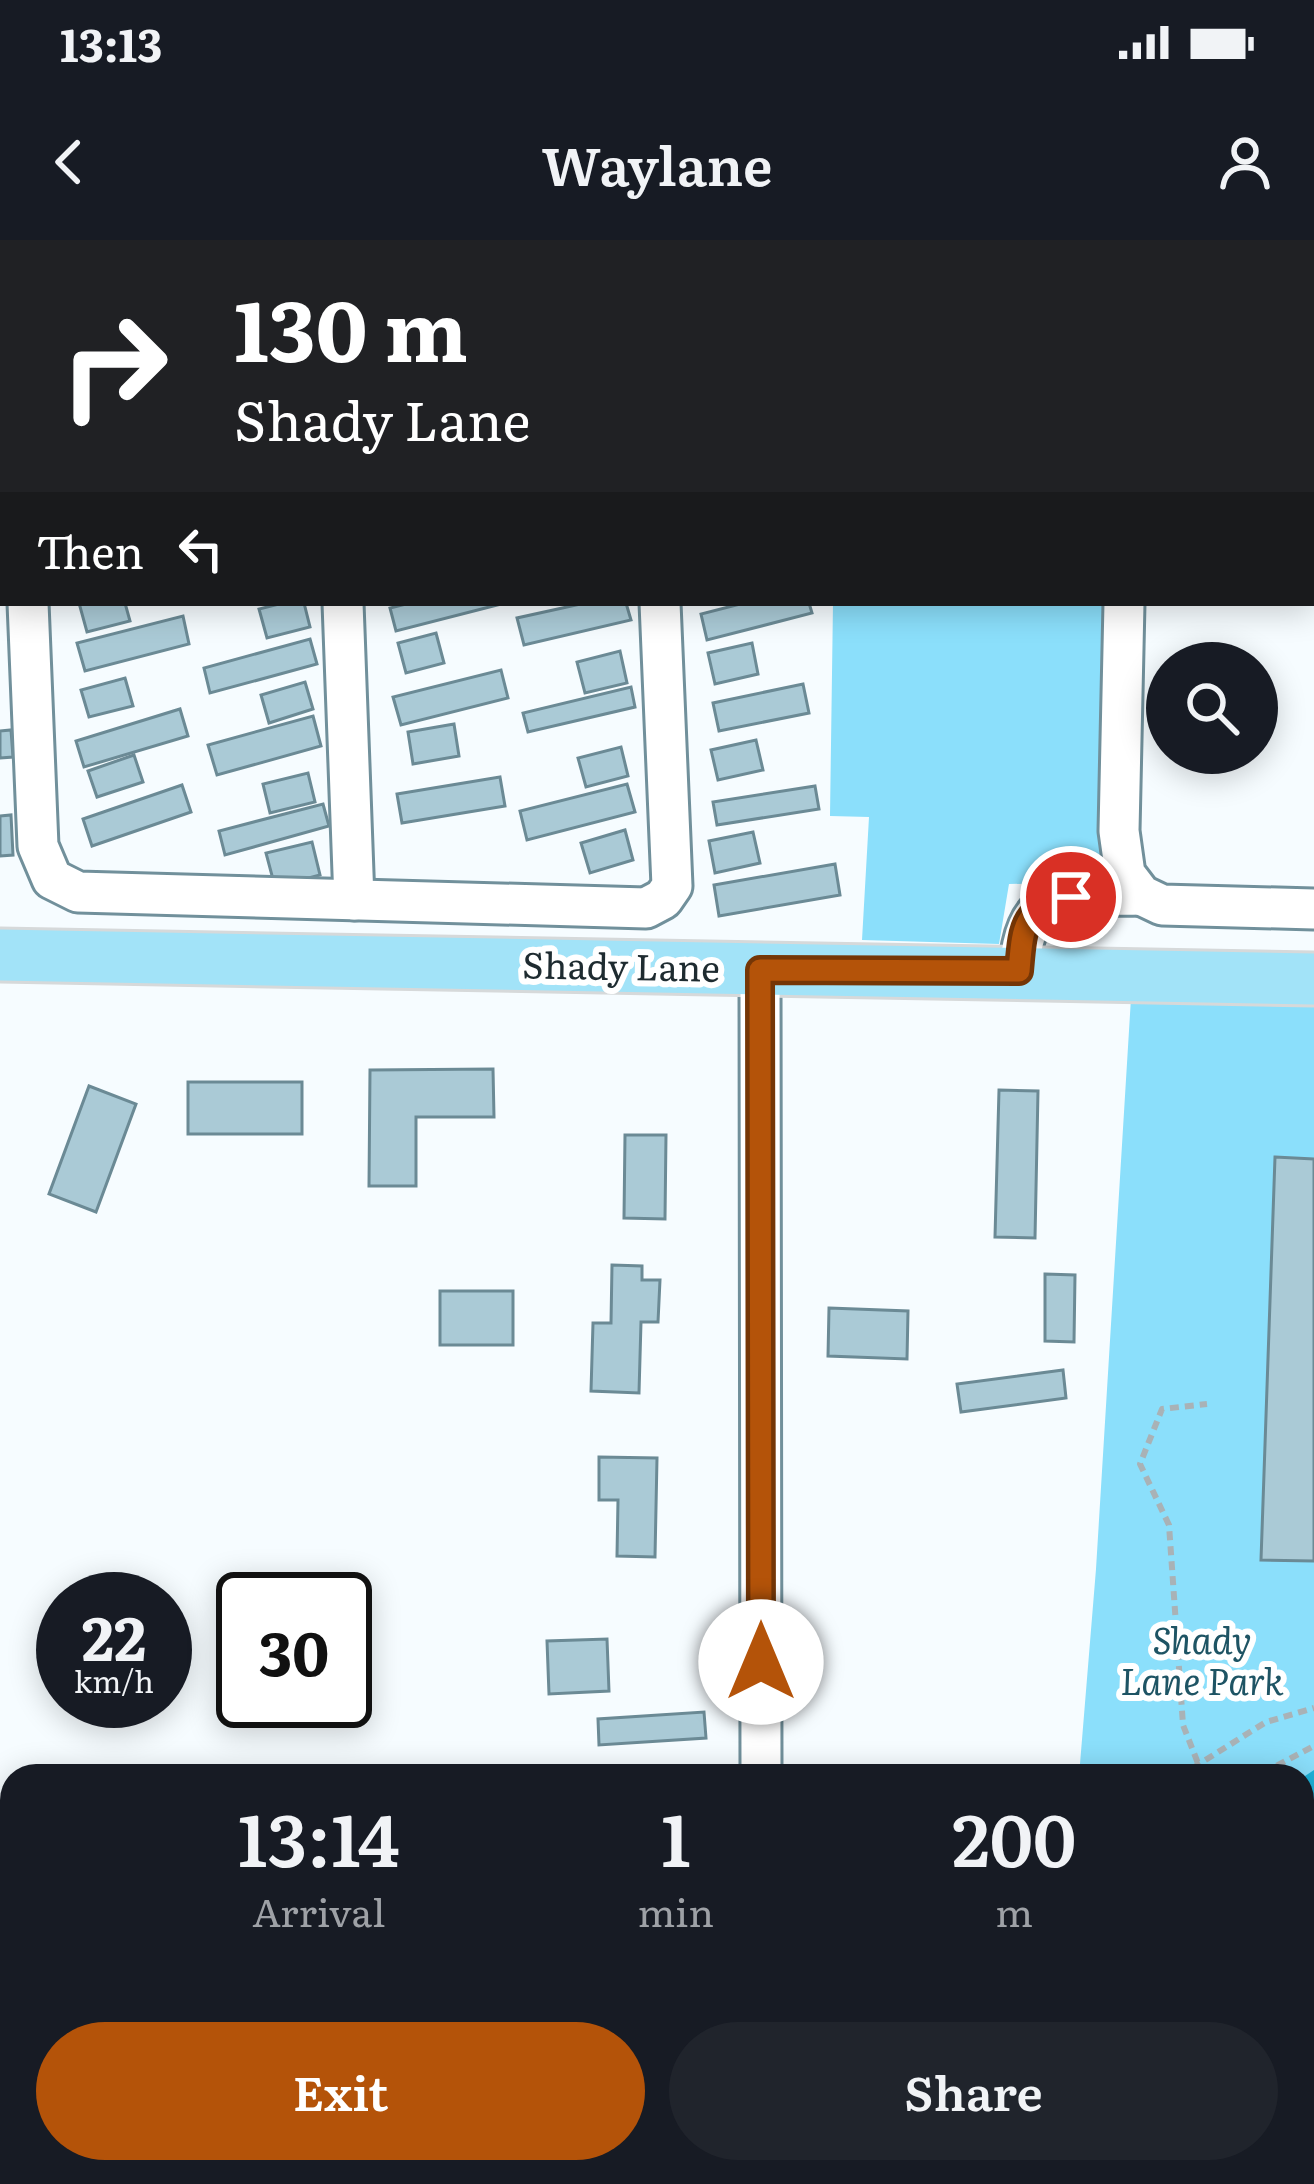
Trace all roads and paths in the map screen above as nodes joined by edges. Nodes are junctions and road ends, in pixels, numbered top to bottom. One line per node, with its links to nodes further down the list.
1 (28, 606): 6 (street)
2 (343, 606): 6 (street)
3 (661, 606): 6 (street)
4 (1124, 606): 5 (street)
5 (1141, 895): 7 (street); 10 (street)
6 (354, 900)
7 (1314, 909)
8 (0, 955): 9 (main road, Shady Lane)
9 (760, 970): 10 (main road, Shady Lane); 15 (street)
10 (1019, 971): 11 (main road, Shady Lane)
11 (1314, 979)
12 (1207, 1404): 16 (path)
13 (1314, 1708): 17 (path)
14 (1314, 1745): 18 (path)
15 (761, 1764)
16 (1197, 1764)
17 (1201, 1764)
18 (1280, 1764)

